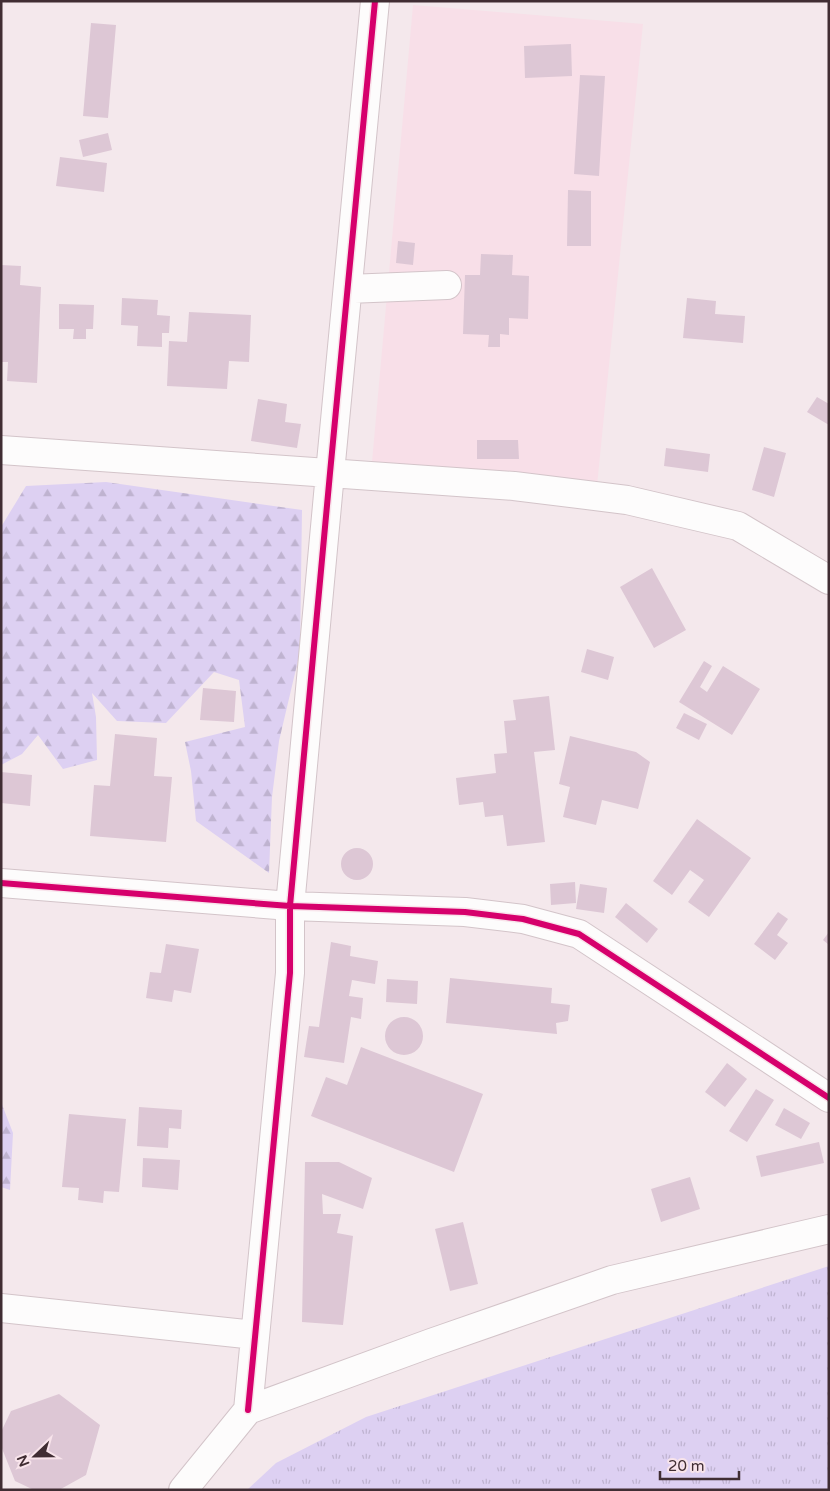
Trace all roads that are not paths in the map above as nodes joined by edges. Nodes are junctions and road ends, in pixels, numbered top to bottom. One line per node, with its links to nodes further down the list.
1 (376, 1): 3 (street)
2 (448, 285): 3 (street)
3 (348, 288): 5 (street)
4 (1, 450): 5 (street)
5 (330, 473): 6 (street); 8 (street)
6 (829, 580)
7 (1, 883): 8 (street)
8 (290, 906): 9 (street); 12 (street)
9 (829, 1098)
10 (829, 1229): 13 (street)
11 (1, 1308): 12 (street)
12 (255, 1335): 13 (street)
13 (248, 1410): 14 (street)
14 (183, 1490)

